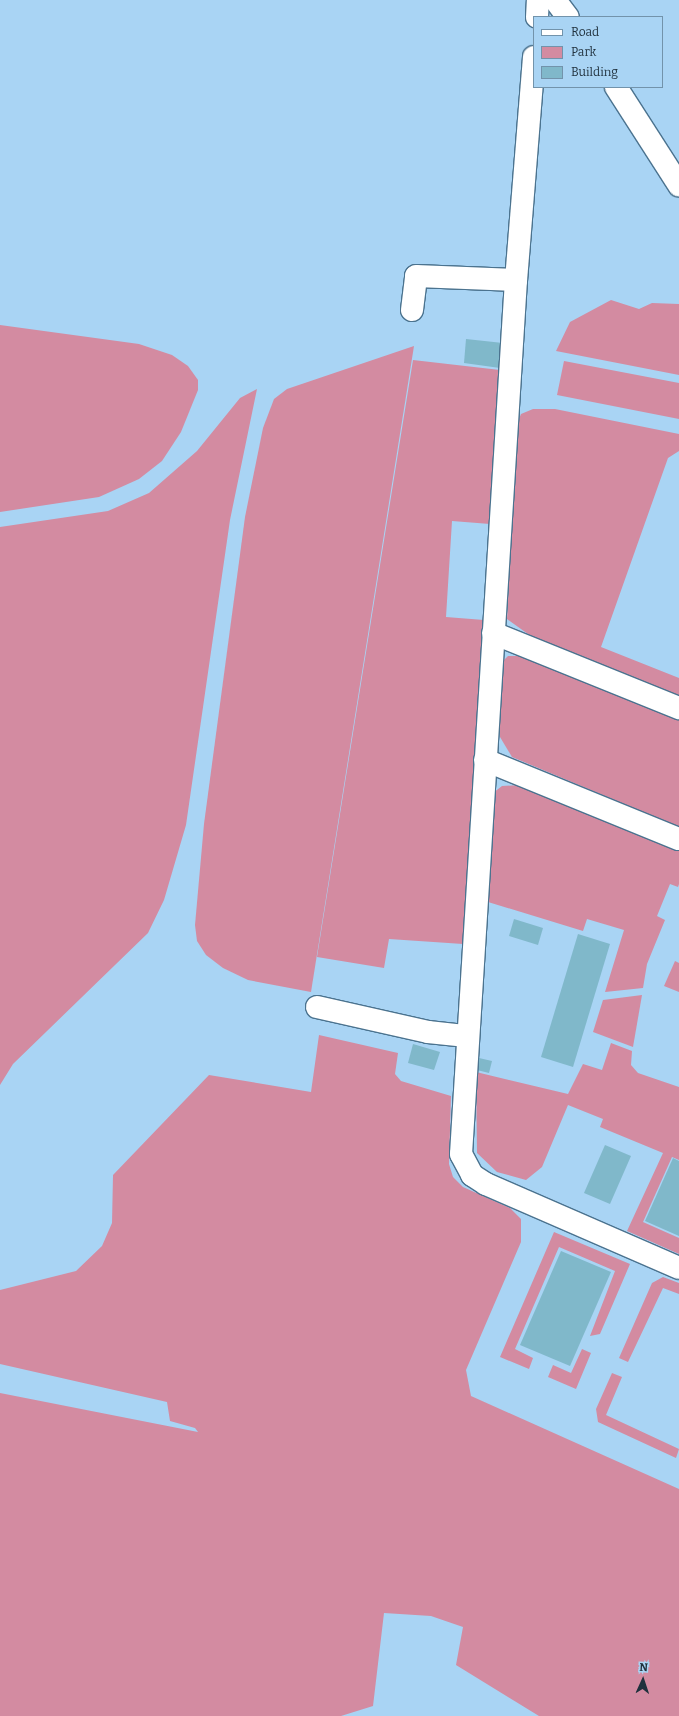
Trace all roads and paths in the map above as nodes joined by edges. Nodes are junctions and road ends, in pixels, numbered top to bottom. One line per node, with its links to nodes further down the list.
1 (538, 0): 3 (street)
2 (555, 0): 4 (street)
3 (537, 16)
4 (567, 16)
5 (533, 68): 8 (street)
6 (617, 88): 7 (street)
7 (679, 184)
8 (516, 280): 9 (street); 10 (street)
9 (412, 310)
10 (493, 633): 11 (street); 12 (street)
11 (679, 708)
12 (485, 760): 13 (street); 15 (street)
13 (679, 839)
14 (317, 1007): 15 (street)
15 (467, 1036): 16 (street)
16 (679, 1268)

